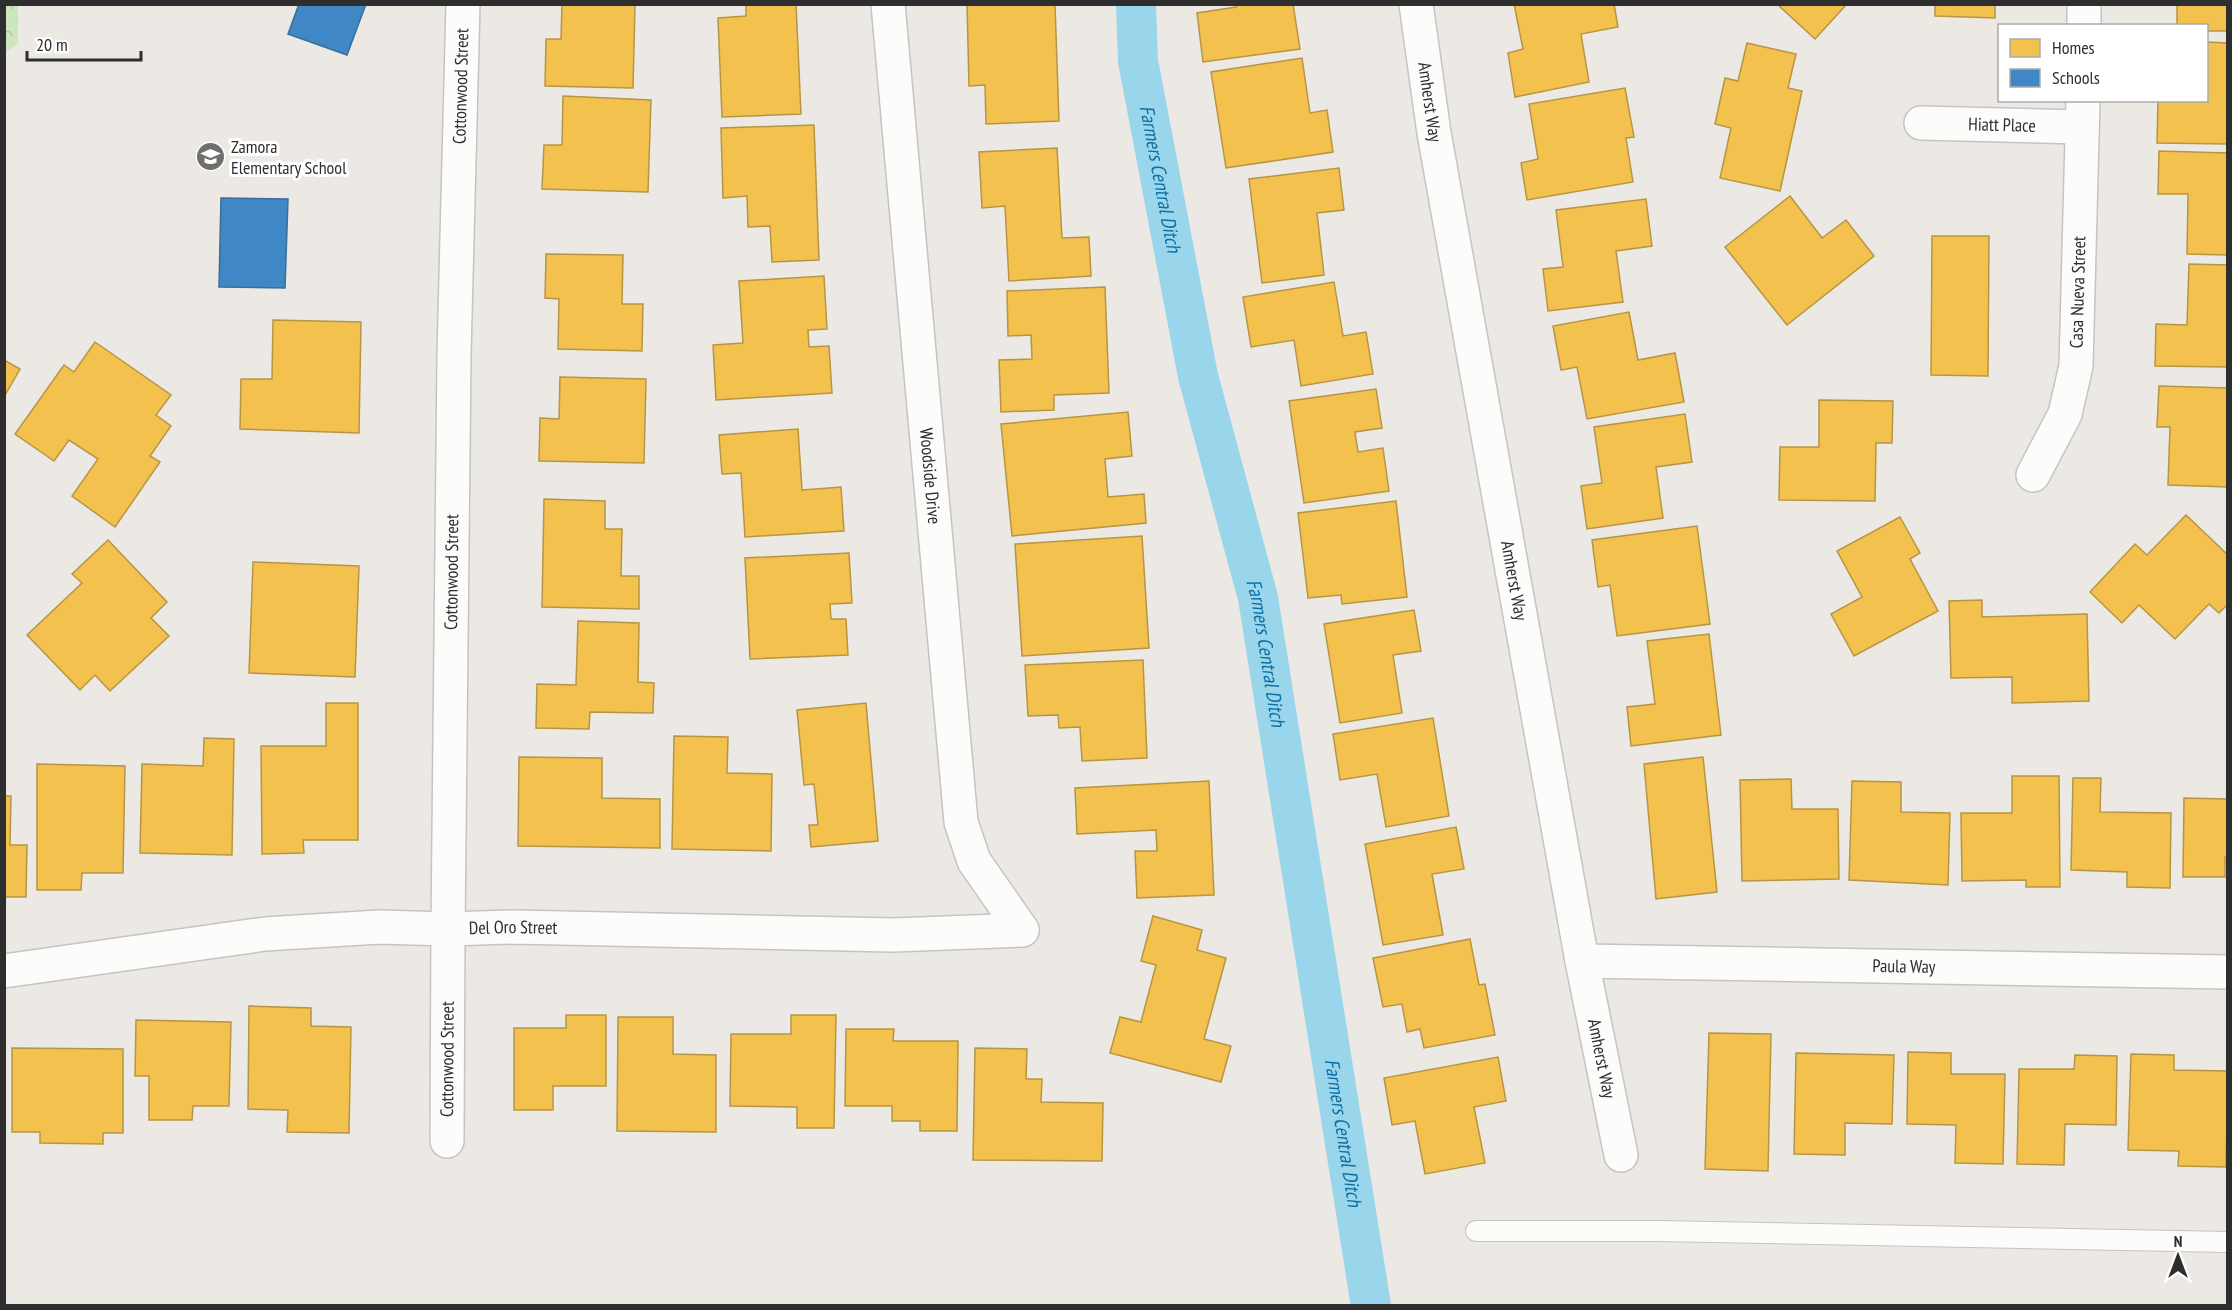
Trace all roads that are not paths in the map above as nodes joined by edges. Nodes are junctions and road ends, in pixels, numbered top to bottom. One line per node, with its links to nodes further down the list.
1 (463, 4): 9 (street, Cottonwood Street)
2 (888, 4): 10 (street, Woodside Drive)
3 (1416, 4): 11 (street, Amherst Way)
4 (2084, 4): 5 (street)
5 (2084, 24)
6 (2082, 114): 7 (street, Hiatt Place); 8 (street, Casa Nueva Street)
7 (1921, 123)
8 (2033, 475)
9 (448, 929): 10 (street, Del Oro Street); 12 (street, Del Oro Street); 14 (street, Cottonwood Street)
10 (1022, 930)
11 (1582, 961): 13 (street, Paula Way); 15 (street, Amherst Way)
12 (4, 971)
13 (2228, 972)
14 (447, 1140)
15 (1621, 1155)
16 (1476, 1231): 17 (lane)
17 (2228, 1242)

